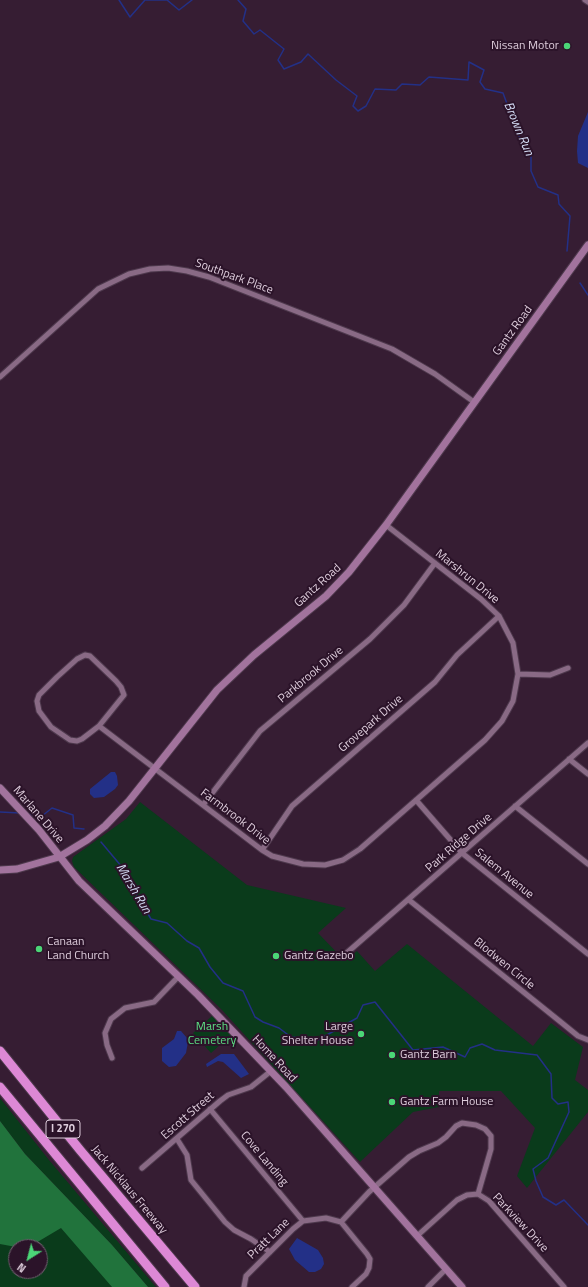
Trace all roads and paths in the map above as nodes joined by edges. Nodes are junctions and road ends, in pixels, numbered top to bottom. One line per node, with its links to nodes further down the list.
1 (585, 0): 2 (street)
2 (588, 2)
3 (588, 245): 5 (main road, Gantz Road)
4 (0, 377): 5 (street, Southpark Place)
5 (474, 402): 6 (main road, Gantz Road)
6 (386, 525): 7 (street, Marshrun Drive); 14 (main road, Gantz Road)
7 (435, 563): 8 (street, Marshrun Drive); 19 (street, Parkbrook Drive)
8 (499, 616): 10 (street, Marshrun Drive); 21 (street, Grovepark Drive)
9 (568, 668): 10 (street)
10 (518, 674): 17 (street, Marshrun Drive)
11 (99, 726): 11 (street); 14 (street, Farmbrook Drive)
12 (588, 743): 13 (street, Park Ridge Drive)
13 (570, 759): 15 (street); 20 (street, Park Ridge Drive)
14 (154, 768): 19 (street, Farmbrook Drive); 23 (main road, Gantz Road)
15 (588, 774)
16 (0, 788): 23 (main road, Marlane Drive)
17 (427, 790): 18 (street, Farmbrook Drive)
18 (416, 800): 21 (street, Farmbrook Drive); 22 (street, Salem Avenue)
19 (203, 805): 21 (street, Farmbrook Drive)
20 (515, 806): 22 (street, Park Ridge Drive); 24 (street)
21 (262, 850)
22 (462, 853): 26 (street, Park Ridge Drive); 27 (street, Salem Avenue)
23 (59, 857): 25 (main road, Gantz Road); 29 (main road, Home Road)
24 (588, 864)
25 (0, 870)
26 (409, 900): 28 (street, Park Ridge Drive); 30 (street, Blodwen Circle)
27 (588, 954)
28 (342, 957)
29 (178, 977): 32 (street); 33 (main road, Home Road)
30 (588, 1040)
31 (0, 1051): 47 (highway, Jack Nicklaus Freeway / I 270)
32 (112, 1058)
33 (271, 1071): 35 (street, Escott Street); 38 (main road, Home Road)
34 (0, 1087): 46 (highway, I 270)
35 (210, 1109): 36 (street, Escott Street); 40 (street, Cove Landing)
36 (177, 1139): 37 (street, Escott Street); 43 (street)
37 (142, 1168)
38 (374, 1187): 39 (street); 41 (street); 42 (main road, Home Road)
39 (478, 1194): 42 (street, Parkview Drive); 51 (street, Parkview Drive)
40 (303, 1221): 41 (street, Pratt Lane); 43 (street, Pratt Lane)
41 (341, 1222): 48 (street)
42 (417, 1236): 44 (main road, Home Road)
43 (270, 1252): 45 (street, Pratt Lane)
44 (446, 1269): 49 (street); 50 (main road, Home Road)
45 (244, 1286)
46 (165, 1287)
47 (196, 1287)
48 (352, 1287)
49 (428, 1287)
50 (462, 1287)
51 (564, 1287)

